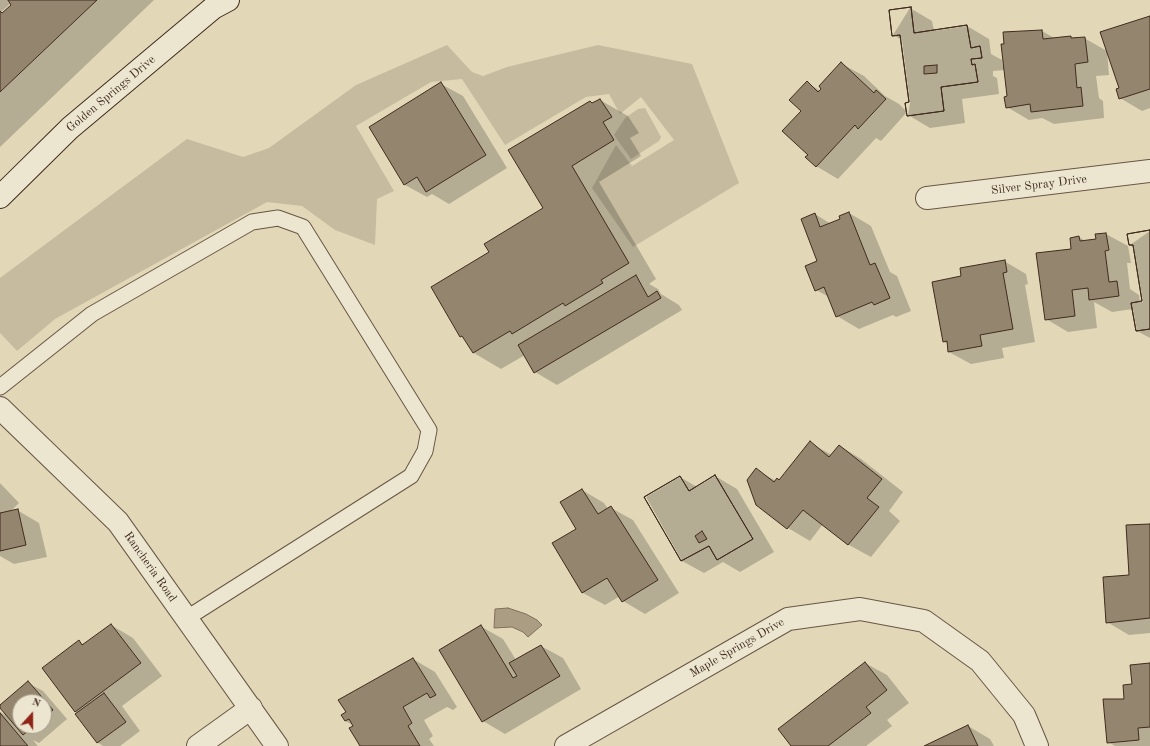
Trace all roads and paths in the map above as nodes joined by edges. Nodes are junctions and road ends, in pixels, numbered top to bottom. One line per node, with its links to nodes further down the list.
1 (228, 0): 3 (street, Golden Springs Drive)
2 (1150, 171): 4 (street, Silver Spray Drive)
3 (0, 197)
4 (927, 198)
5 (0, 387): 7 (lane)
6 (0, 408): 7 (street, Rancheria Road)
7 (187, 618): 8 (street, Rancheria Road)
8 (251, 708): 9 (street); 10 (street, Rancheria Road)
9 (198, 746)
10 (277, 746)
11 (566, 746): 12 (street, Maple Springs Drive)
12 (1037, 746)

